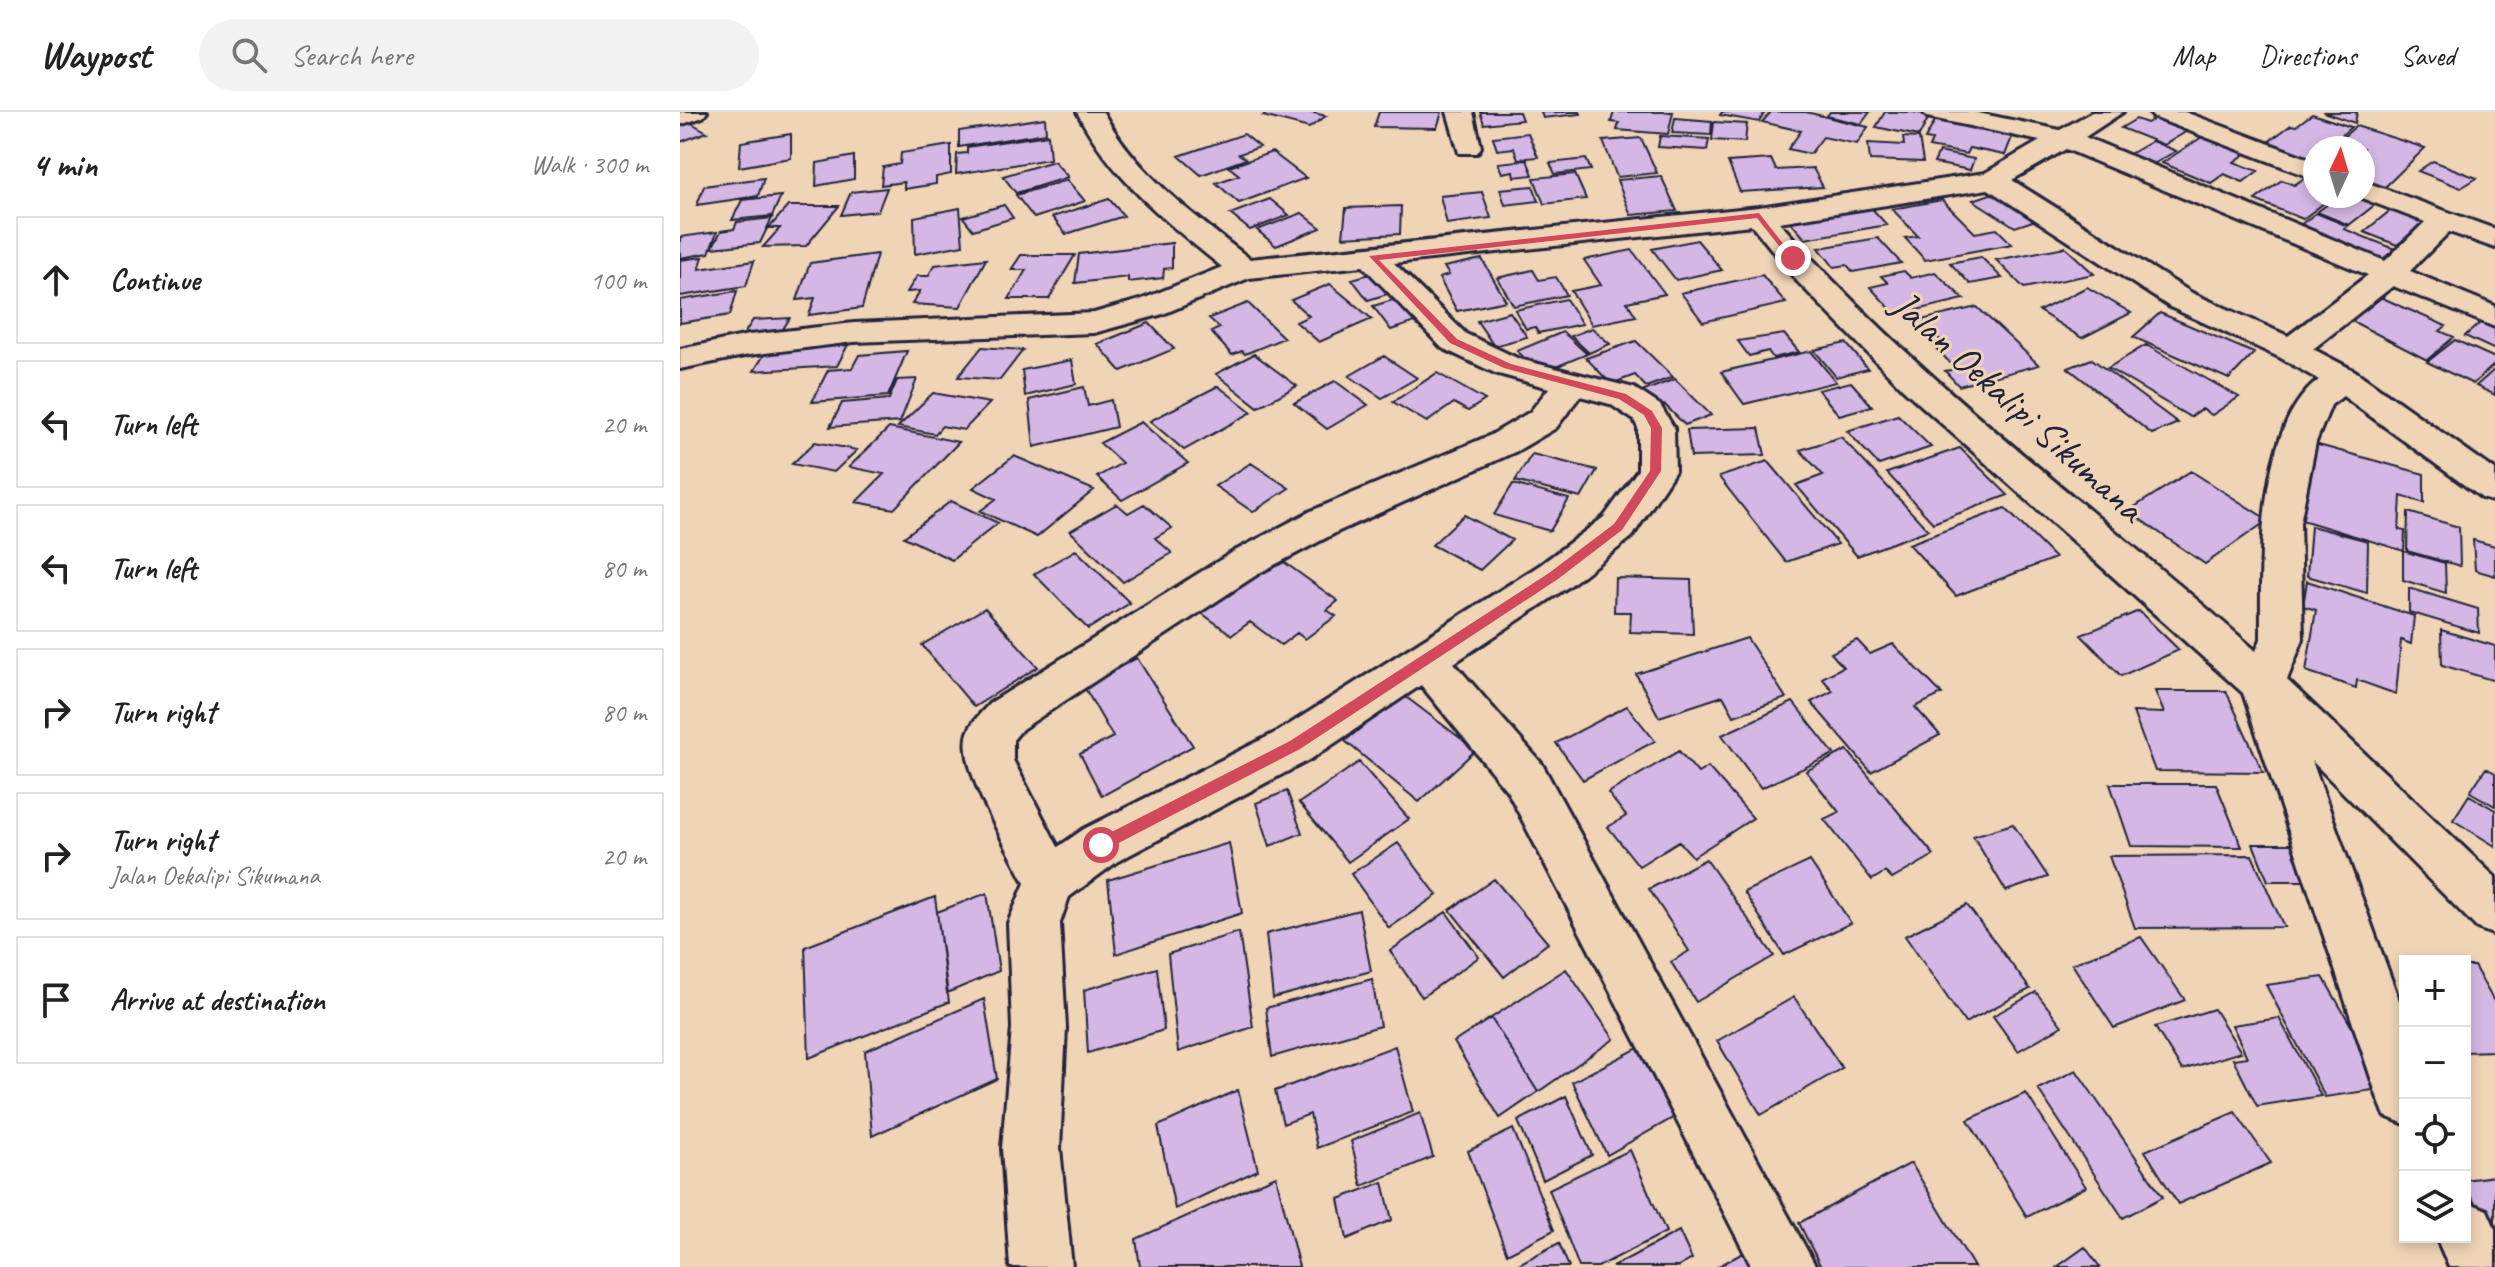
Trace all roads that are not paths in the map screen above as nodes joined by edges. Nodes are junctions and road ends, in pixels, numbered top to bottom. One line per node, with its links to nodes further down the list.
1 (694, 112): 7 (street)
2 (1090, 112): 17 (street)
3 (1460, 112): 9 (street)
4 (1936, 112): 8 (street)
5 (2110, 112): 8 (street)
6 (2162, 112): 10 (street)
7 (680, 117)
8 (2066, 139): 11 (street); 18 (street)
9 (1468, 147)
10 (2303, 166)
11 (1993, 180): 13 (street); 20 (street)
12 (2375, 194): 14 (street)
13 (1759, 216): 16 (street); 26 (street, Jalan Oekalipi Sikumana)
14 (2444, 220): 15 (street); 18 (street)
15 (2495, 239)
16 (1372, 258): 17 (street); 23 (street)
17 (1243, 269): 21 (street)
18 (2390, 273): 19 (street); 20 (street)
19 (2495, 317)
20 (2291, 350): 22 (street)
21 (680, 359)
22 (2343, 379): 24 (street); 26 (street)
23 (1572, 382): 25 (street); 27 (street)
24 (2495, 489)
25 (1425, 660): 27 (street); 32 (street)
26 (2263, 686): 28 (street, Jalan Oekalipi Sikumana); 29 (street)
27 (1050, 882): 31 (street)
28 (2495, 911)
29 (2399, 1079)
30 (2470, 1243): 33 (street)
31 (1041, 1267)
32 (1785, 1267)
33 (2481, 1267)

